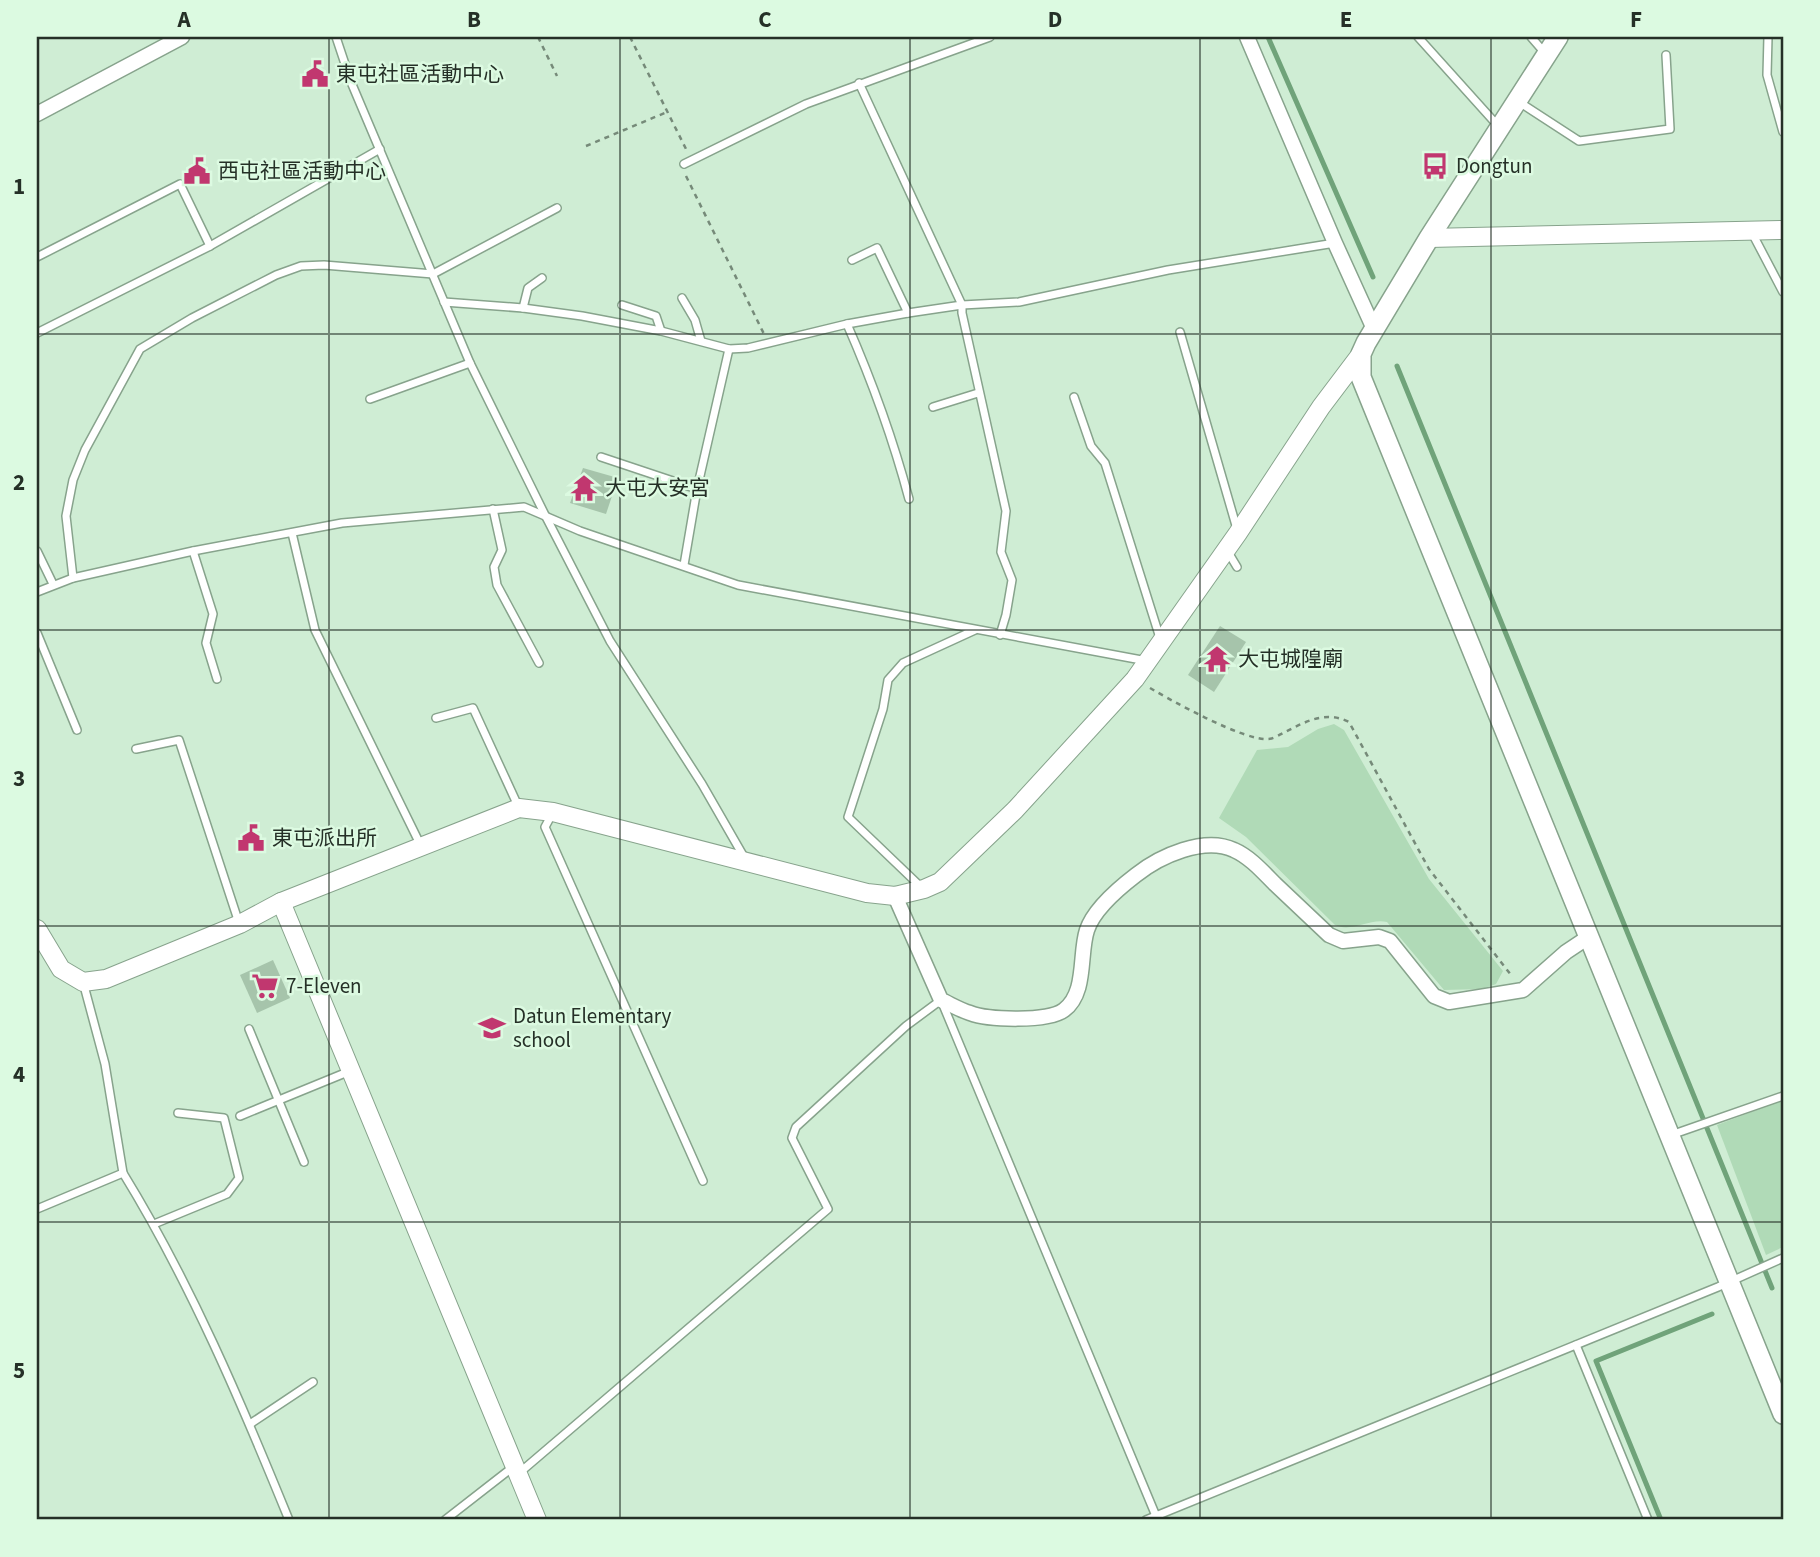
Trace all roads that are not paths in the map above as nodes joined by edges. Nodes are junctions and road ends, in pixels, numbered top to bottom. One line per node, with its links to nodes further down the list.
1 (182, 37): 15 (street)
2 (336, 37): 18 (lane)
3 (990, 37): 11 (lane)
4 (1247, 37): 24 (street)
5 (1418, 37): 16 (lane)
6 (1531, 37): 9 (lane)
7 (1558, 37): 9 (main road)
8 (1768, 37): 14 (lane)
9 (1547, 54): 12 (main road)
10 (1666, 55): 12 (lane)
11 (859, 83): 19 (lane); 34 (lane)
12 (1516, 100): 16 (main road)
13 (1783, 100): 14 (lane)
14 (1774, 103): 17 (lane)
15 (37, 114)
16 (1499, 127): 23 (main road)
17 (1783, 132)
18 (380, 149): 25 (lane); 28 (lane)
19 (684, 164)
20 (557, 208): 28 (lane)
21 (1783, 230): 22 (street)
22 (1750, 231): 23 (street); 30 (lane)
23 (1429, 238): 38 (main road)
24 (1335, 243): 34 (lane); 38 (street)
25 (210, 246): 26 (lane); 41 (lane)
26 (37, 257)
27 (852, 260): 36 (lane)
28 (433, 274): 32 (lane); 62 (lane)
29 (542, 278): 35 (lane)
30 (1783, 292)
31 (682, 298): 42 (lane)
32 (444, 302): 35 (lane); 45 (lane)
33 (622, 305): 39 (lane)
34 (962, 305): 36 (lane); 46 (lane)
35 (523, 308): 39 (lane)
36 (908, 313): 37 (lane)
37 (847, 324): 43 (lane); 52 (lane)
38 (1374, 329): 44 (main road)
39 (661, 331): 42 (lane)
40 (1180, 332): 56 (lane)
41 (37, 333)
42 (701, 341): 43 (lane)
43 (729, 349): 51 (lane)
44 (1360, 354): 56 (street); 84 (main road)
45 (470, 363): 48 (lane); 54 (lane)
46 (978, 393): 49 (lane); 67 (lane)
47 (1074, 397): 68 (lane)
48 (370, 399)
49 (933, 407)
50 (601, 457): 51 (lane)
51 (698, 489): 60 (lane)
52 (909, 499)
53 (494, 509): 54 (lane); 55 (lane); 70 (lane)
54 (545, 515): 60 (lane); 78 (lane)
55 (292, 533): 59 (lane); 77 (lane)
56 (1238, 533): 57 (street)
57 (1226, 548): 61 (lane); 68 (street)
58 (37, 551): 63 (lane)
59 (193, 551): 62 (lane); 71 (lane)
60 (684, 565): 65 (lane)
61 (1237, 567)
62 (73, 578): 63 (lane)
63 (53, 584): 64 (lane)
64 (37, 592)
65 (975, 629): 67 (lane); 79 (lane)
66 (37, 632): 73 (lane)
67 (1000, 635): 69 (lane)
68 (1161, 642): 69 (street)
69 (1148, 661): 79 (street)
70 (539, 663)
71 (217, 679)
72 (436, 718): 75 (lane)
73 (77, 730)
74 (136, 749): 82 (lane)
75 (519, 808): 76 (street); 77 (street)
76 (553, 812): 78 (street); 96 (lane)
77 (422, 848): 81 (street)
78 (748, 864): 80 (street)
79 (924, 889): 80 (street)
80 (895, 897): 86 (street)
81 (281, 902): 82 (street); 88 (street)
82 (240, 924): 85 (street)
83 (37, 929): 85 (street)
84 (1590, 936): 86 (street); 93 (main road)
85 (83, 982): 95 (lane)
86 (941, 1000): 105 (lane); 106 (lane)
87 (249, 1029): 90 (lane)
88 (350, 1071): 90 (lane); 105 (street)
89 (1783, 1097): 93 (lane)
90 (279, 1100): 92 (lane); 94 (lane)
91 (178, 1113): 98 (lane)
92 (240, 1116)
93 (1680, 1132): 100 (main road)
94 (304, 1161)
95 (123, 1173): 97 (lane); 98 (lane)
96 (703, 1181)
97 (37, 1209)
98 (154, 1224): 104 (lane)
99 (1780, 1260): 100 (lane)
100 (1736, 1279): 101 (lane); 103 (main road)
101 (1576, 1345): 106 (lane); 111 (lane)
102 (313, 1382): 104 (lane)
103 (1783, 1414)
104 (250, 1424): 107 (lane)
105 (516, 1470): 108 (lane); 109 (street)
106 (1156, 1516): 110 (lane)
107 (289, 1520)
108 (445, 1520)
109 (537, 1520)
110 (1146, 1520)
111 (1648, 1520)

